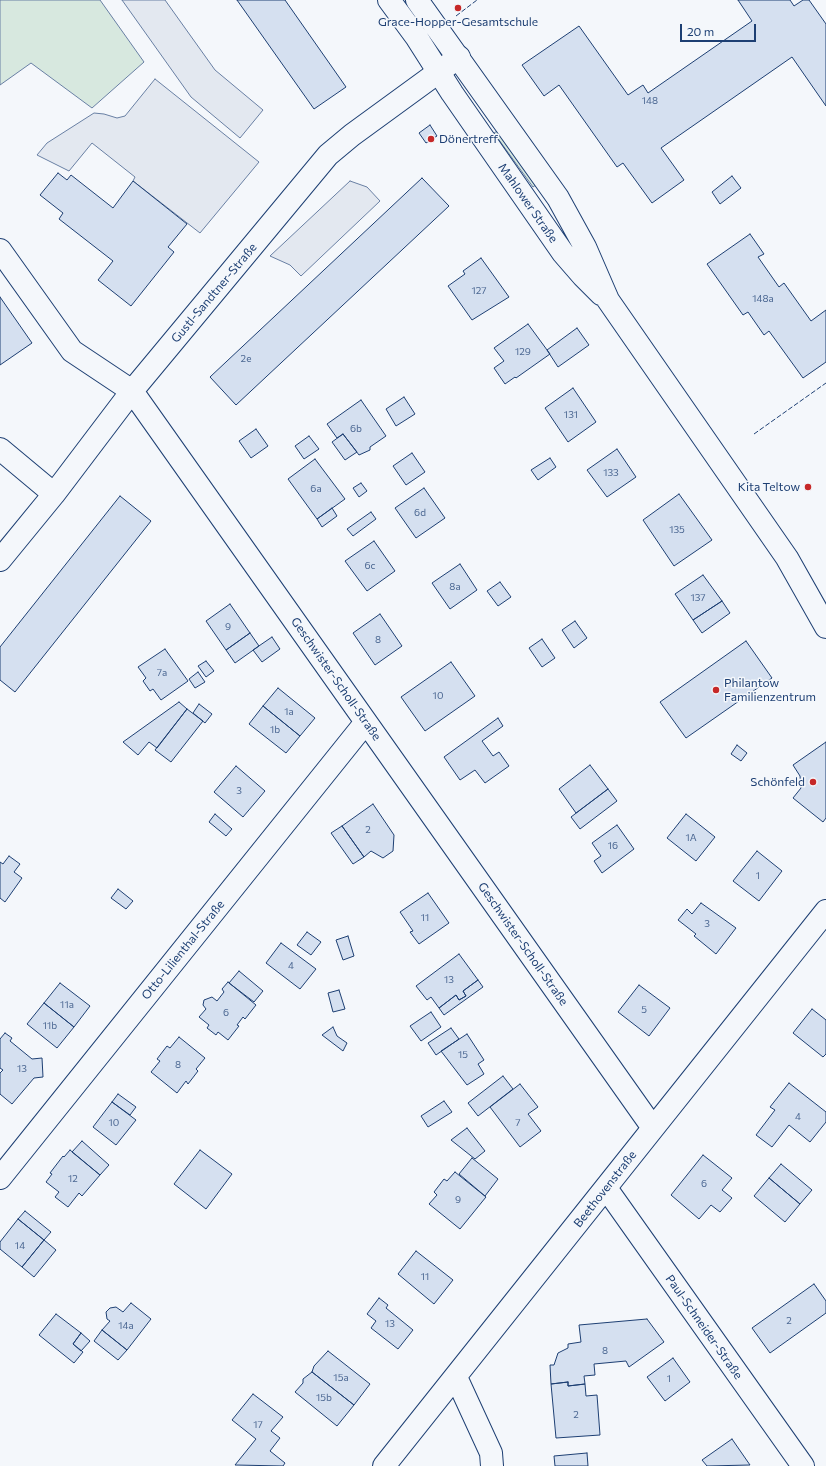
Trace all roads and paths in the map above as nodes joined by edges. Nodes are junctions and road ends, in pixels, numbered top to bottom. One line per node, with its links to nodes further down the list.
1 (389, 0): 4 (street, Mahlower Straße)
2 (417, 0): 3 (street, Mahlower Straße)
3 (459, 58): 4 (street, Gustl-Sandtner-Straße); 6 (street, Mahlower Straße)
4 (439, 72): 6 (street, Mahlower Straße); 7 (street, Gustl-Sandtner-Straße)
5 (0, 250): 7 (street, Geschwister-Scholl-Straße)
6 (608, 300): 10 (street, Mahlower Straße)
7 (132, 391): 9 (street, Gustl-Sandtner-Straße); 14 (street, Geschwister-Scholl-Straße)
8 (0, 448): 9 (street)
9 (54, 494): 11 (street, Gustl-Sandtner-Straße)
10 (787, 558): 12 (street, Mahlower Straße); 13 (street, Mahlower Straße)
11 (0, 560)
12 (826, 599)
13 (826, 627)
14 (366, 722): 16 (street, Geschwister-Scholl-Straße); 17 (street, Otto-Lilienthal-Straße)
15 (826, 911): 16 (street, Beethovenstraße)
16 (653, 1128): 18 (street, Beethovenstraße)
17 (0, 1178)
18 (606, 1188): 19 (street, Beethovenstraße); 22 (street, Paul-Schneider-Straße)
19 (456, 1378): 20 (street, Beethovenstraße); 21 (street)
20 (384, 1466)
21 (492, 1466)
22 (802, 1466)

